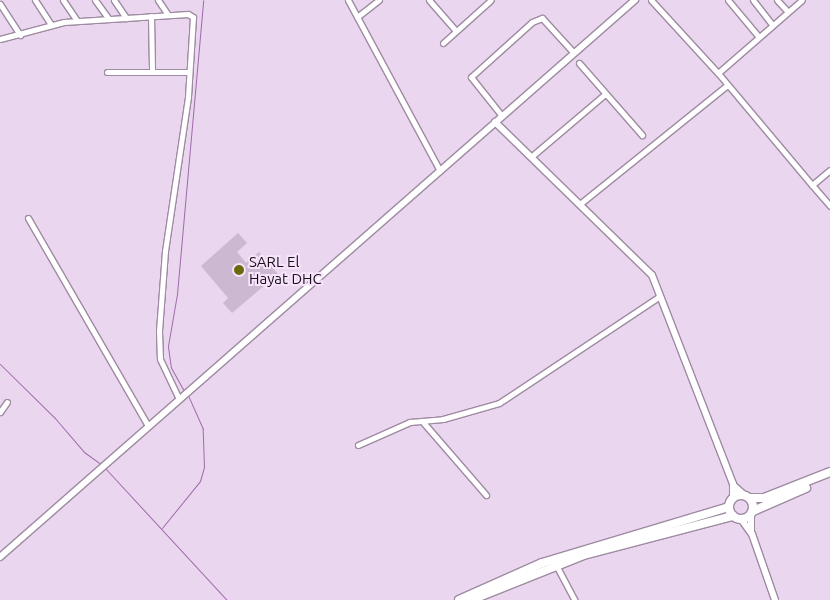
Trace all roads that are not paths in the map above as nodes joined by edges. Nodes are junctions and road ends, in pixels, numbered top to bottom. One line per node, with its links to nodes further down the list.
1 (35, 0): 25 (street)
2 (63, 0): 23 (street)
3 (95, 0): 21 (street)
4 (114, 0): 22 (street)
5 (158, 0): 18 (street)
6 (348, 0): 20 (street)
7 (379, 0): 20 (street)
8 (429, 0): 26 (street)
9 (633, 0): 31 (main road)
10 (651, 0): 36 (street)
11 (728, 0): 28 (street)
12 (753, 0): 24 (street)
13 (777, 0): 17 (street)
14 (802, 0): 17 (street)
15 (488, 1): 26 (street)
16 (0, 4): 27 (street)
17 (788, 12): 24 (street)
18 (168, 15): 19 (street); 35 (street)
19 (151, 16): 22 (street); 33 (street)
20 (357, 17): 44 (street)
21 (108, 18): 22 (street); 23 (street)
22 (126, 18)
23 (77, 21): 25 (street)
24 (772, 24): 28 (street)
25 (51, 25): 27 (street)
26 (456, 31): 30 (street)
27 (20, 35): 29 (street)
28 (759, 37): 36 (street)
29 (0, 39)
30 (443, 42)
31 (574, 54): 39 (main road); 39 (street)
32 (579, 63): 38 (street)
33 (152, 69): 34 (street); 35 (street)
34 (107, 72)
35 (189, 72): 50 (street)
36 (718, 74): 37 (street)
37 (727, 85): 45 (street); 46 (street)
38 (605, 94): 41 (street); 42 (street)
39 (502, 116): 40 (main road)
40 (495, 122): 42 (main road); 44 (main road)
41 (642, 135)
42 (532, 156): 46 (main road)
43 (830, 170): 45 (street)
44 (440, 171): 50 (main road)
45 (812, 185): 47 (street)
46 (581, 203): 49 (main road)
47 (830, 206)
48 (28, 218): 54 (street)
49 (660, 296): 53 (street); 58 (main road)
50 (184, 396): 54 (main road)
51 (7, 402): 52 (street)
52 (0, 412)
53 (422, 421): 55 (street); 59 (street)
54 (148, 426): 67 (main road)
55 (358, 445)
56 (830, 472): 60 (highway)
57 (830, 478): 63 (highway)
58 (733, 484): 60 (main road); 61 (main road)
59 (486, 495)
60 (747, 497): 61 (highway); 63 (highway)
61 (733, 498): 62 (highway)
62 (729, 507): 64 (highway); 69 (highway)
63 (752, 513): 65 (highway); 66 (main road)
64 (733, 516): 65 (highway); 68 (highway)
65 (740, 519): 66 (main road)
66 (752, 534): 72 (main road)
67 (0, 557)
68 (556, 564): 70 (highway); 71 (street)
69 (459, 600)
70 (471, 600)
71 (575, 600)
72 (775, 600)

